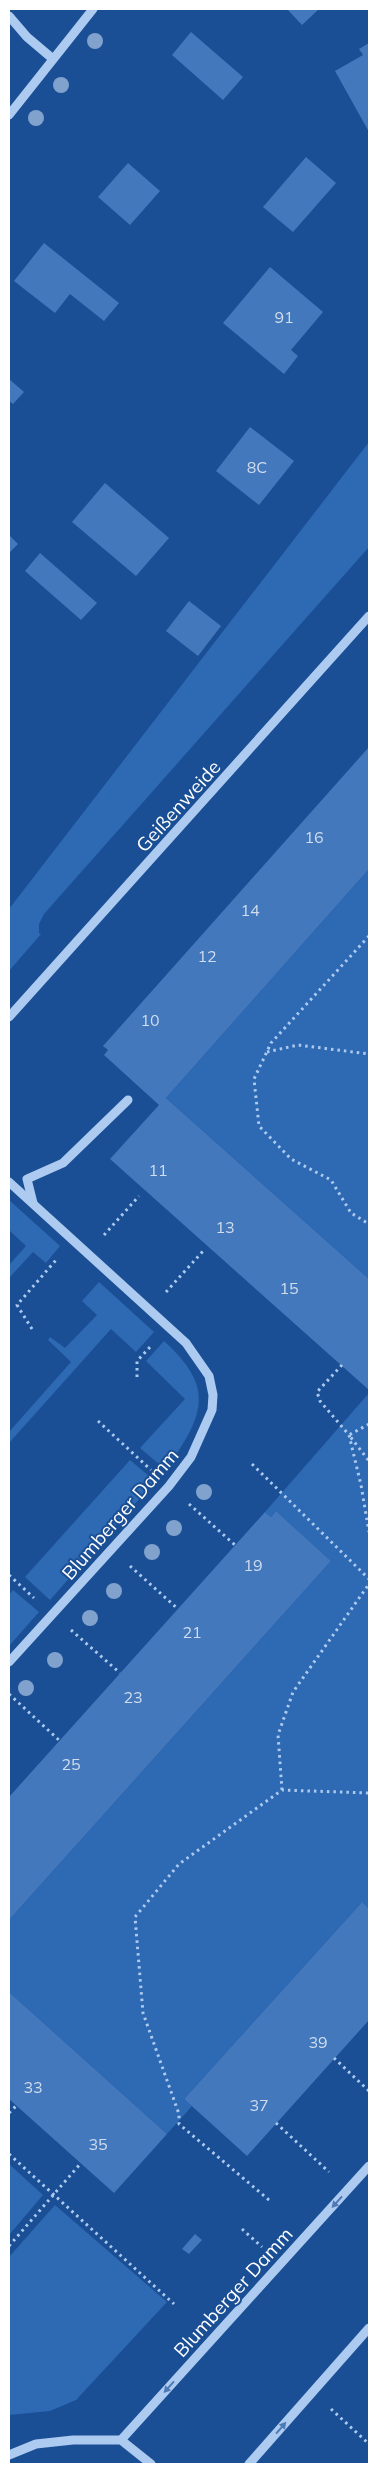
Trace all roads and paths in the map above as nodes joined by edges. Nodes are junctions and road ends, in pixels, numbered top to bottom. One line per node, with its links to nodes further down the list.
1 (93, 9): 3 (street)
2 (9, 16): 3 (street)
3 (53, 59): 4 (street)
4 (9, 115)
5 (369, 616): 7 (street, Geißenweide)
6 (369, 936): 8 (path)
7 (9, 1017)
8 (267, 1052): 9 (path); 14 (path)
9 (369, 1054)
10 (128, 1100): 13 (street)
11 (9, 1182): 13 (street, Blumberger Damm)
12 (139, 1196): 17 (path)
13 (33, 1204): 15 (street, Blumberger Damm)
14 (369, 1224)
15 (73, 1241): 17 (street, Blumberger Damm); 20 (path)
16 (204, 1250): 18 (path)
17 (87, 1254): 18 (street, Blumberger Damm)
18 (150, 1311): 19 (street, Blumberger Damm)
19 (168, 1328): 22 (path); 28 (street, Blumberger Damm)
20 (32, 1329)
21 (342, 1365): 24 (path)
22 (137, 1377)
23 (369, 1424): 24 (path)
24 (349, 1435): 25 (path); 27 (path)
25 (369, 1461)
26 (252, 1464): 29 (path)
27 (369, 1532)
28 (112, 1549): 31 (path); 32 (street, Blumberger Damm)
29 (369, 1579)
30 (369, 1584): 35 (path)
31 (178, 1609)
32 (9, 1662)
33 (9, 1694): 34 (path)
34 (60, 1741)
35 (282, 1790): 36 (path); 47 (path)
36 (369, 1793)
37 (334, 2058): 38 (path)
38 (369, 2090)
39 (16, 2106): 40 (path)
40 (9, 2113)
41 (276, 2123): 45 (path)
42 (9, 2154): 46 (path)
43 (81, 2163): 46 (path)
44 (369, 2166): 45 (street, Blumberger Damm)
45 (348, 2189): 52 (street, Blumberger Damm, one-way to 52)
46 (54, 2195): 48 (path); 49 (path)
47 (269, 2200)
48 (9, 2246)
49 (174, 2304)
50 (369, 2328): 51 (street)
51 (312, 2392): 53 (path); 56 (street, one-way to 51)
52 (121, 2440): 54 (street); 55 (street)
53 (369, 2444)
54 (9, 2456)
55 (151, 2464)
56 (249, 2464)

